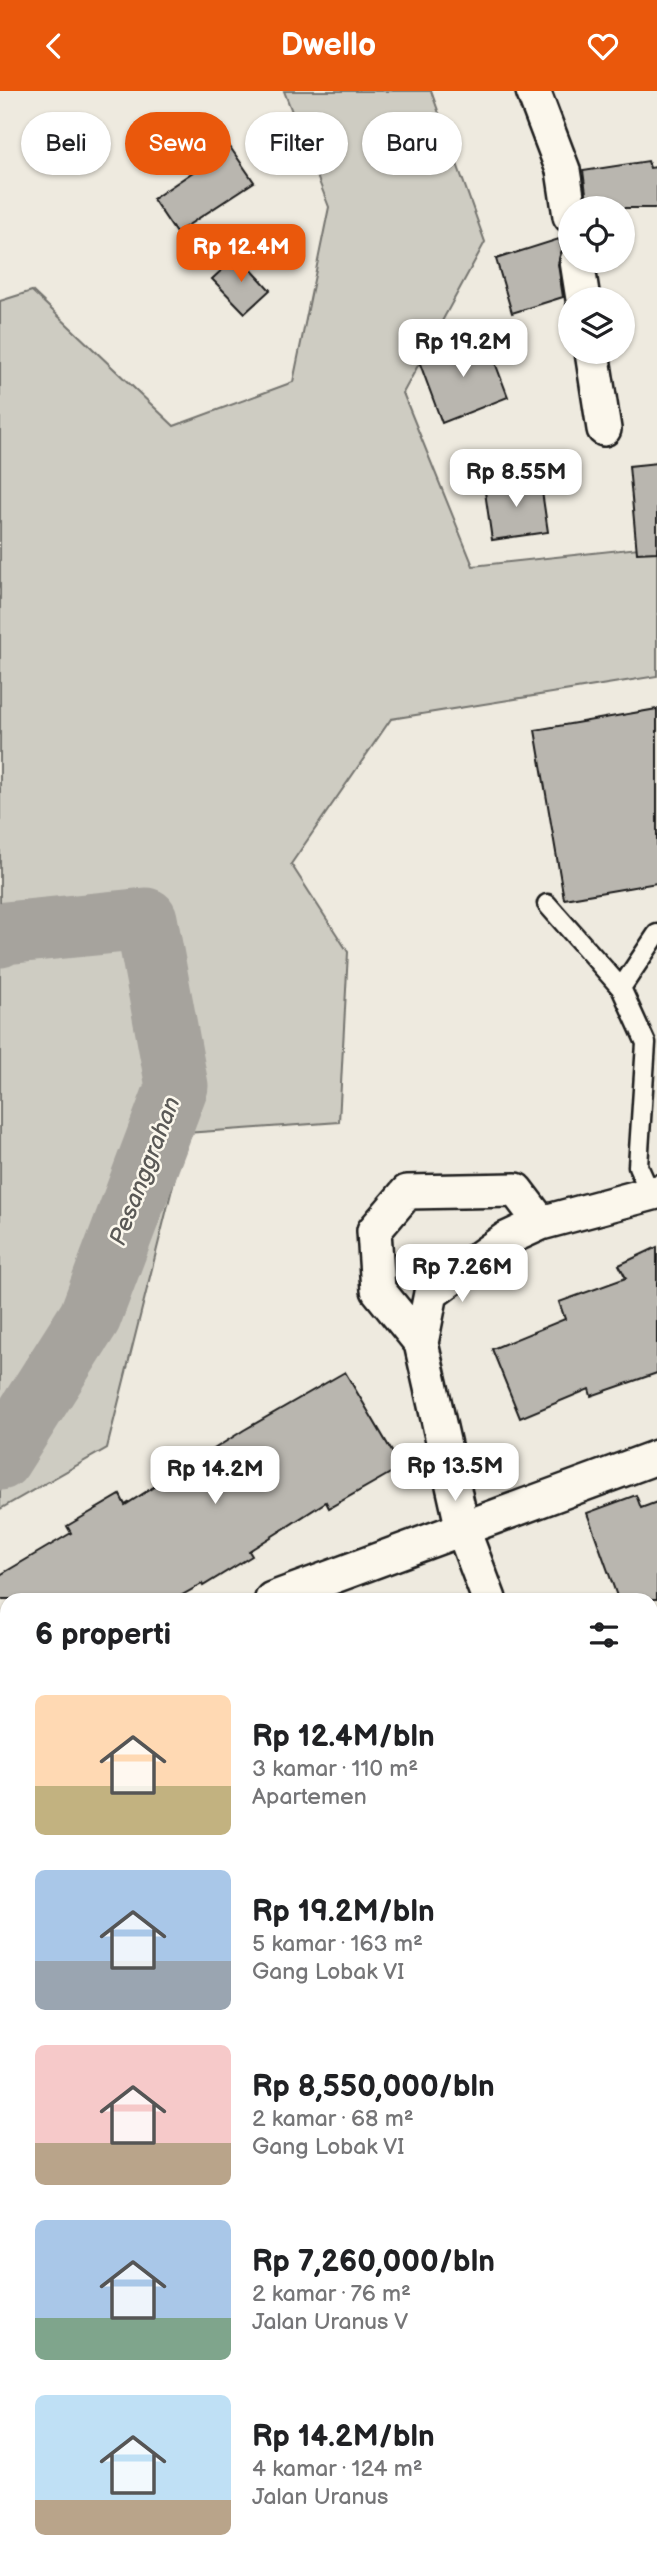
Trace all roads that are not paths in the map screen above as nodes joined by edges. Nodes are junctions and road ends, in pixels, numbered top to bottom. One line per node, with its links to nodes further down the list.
1 (533, 91): 2 (street)
2 (567, 196)
3 (594, 364): 4 (street)
4 (604, 429)
5 (547, 904): 7 (lane)
6 (657, 934): 7 (lane)
7 (621, 988): 8 (lane)
8 (654, 1194): 9 (street)
9 (541, 1223): 10 (street); 10 (street)
10 (421, 1343): 12 (street)
11 (657, 1457): 12 (street)
12 (463, 1530): 13 (street); 14 (street)
13 (289, 1593)
14 (487, 1593)

